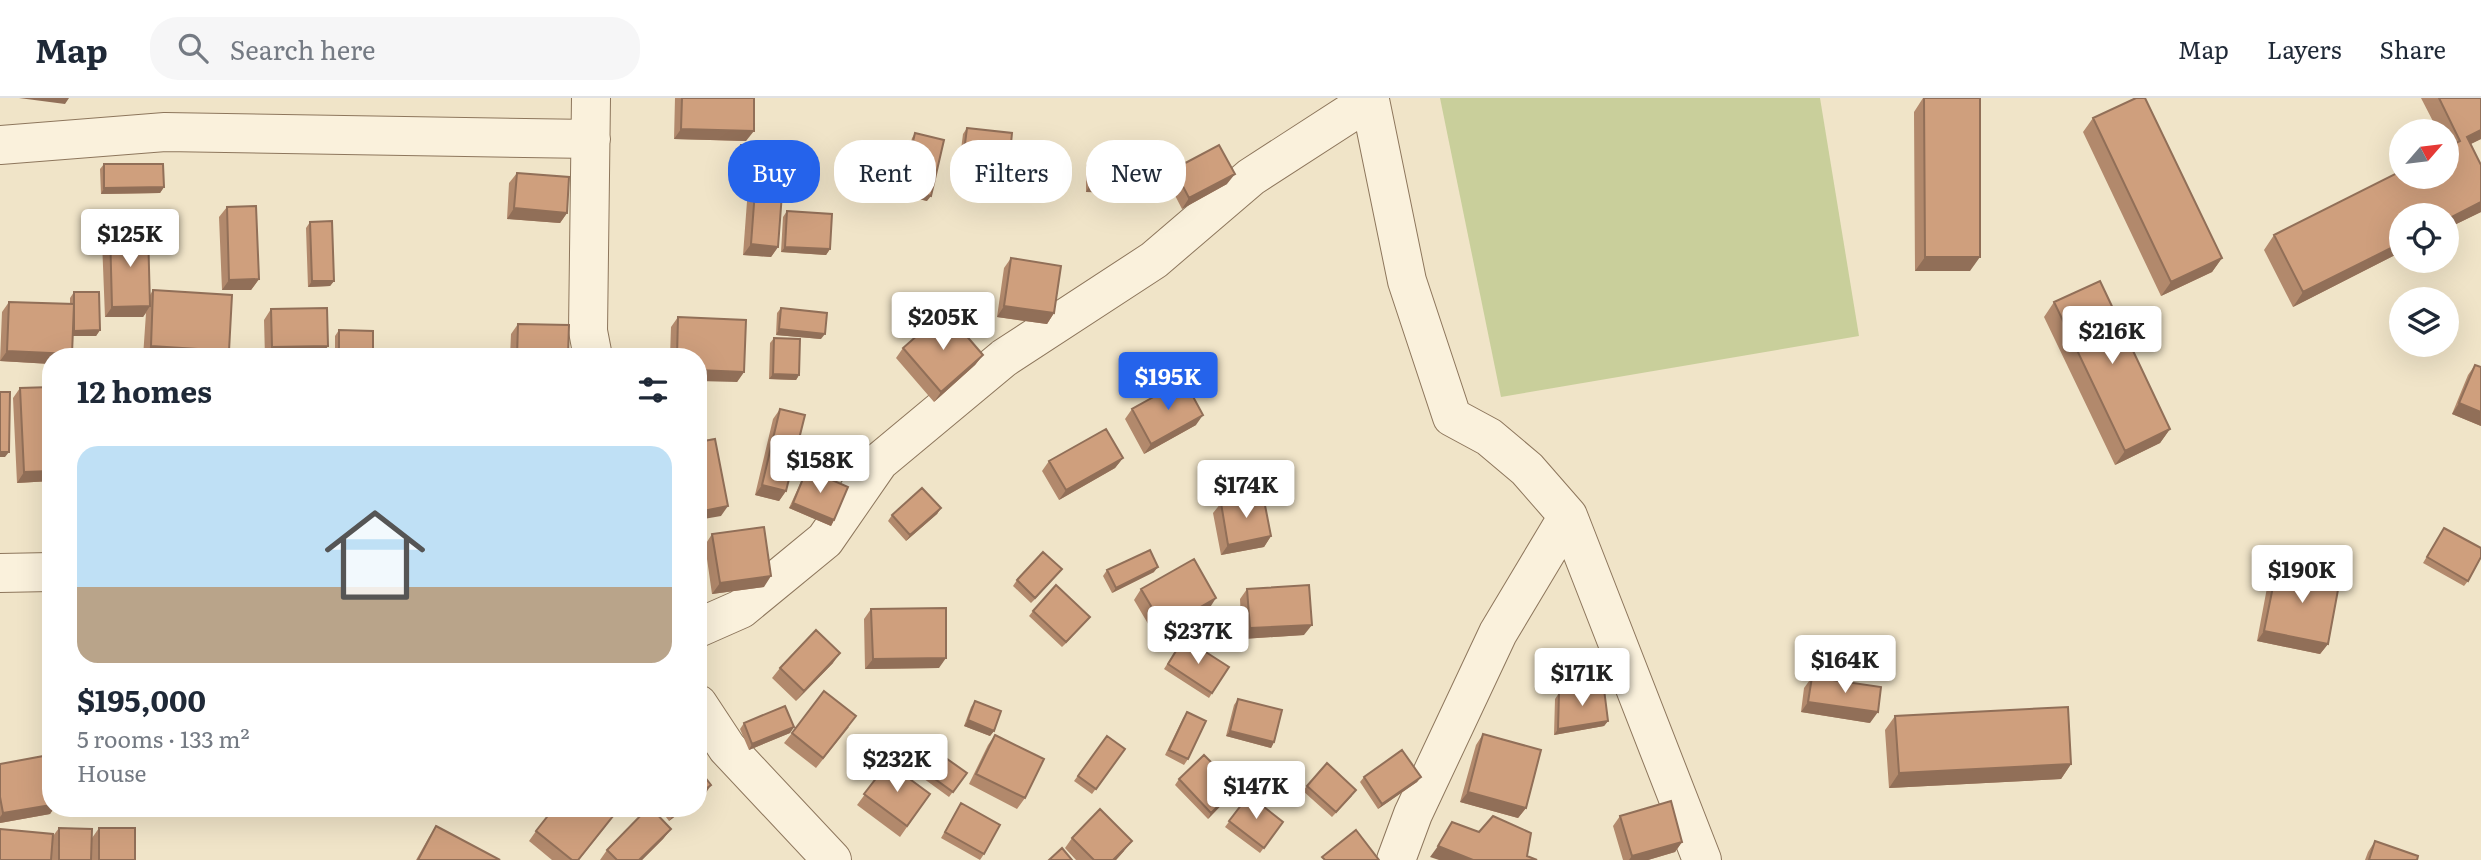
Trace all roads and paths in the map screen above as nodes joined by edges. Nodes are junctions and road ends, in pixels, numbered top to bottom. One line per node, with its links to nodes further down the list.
1 (591, 98): 3 (street)
2 (1370, 99): 6 (street); 9 (street)
3 (591, 139): 4 (street); 5 (street)
4 (0, 145)
5 (591, 348)
6 (1568, 516): 12 (street); 13 (street)
7 (42, 572): 8 (street)
8 (0, 573)
9 (707, 624)
10 (707, 718): 11 (street)
11 (832, 860)
12 (1396, 860)
13 (1702, 860)

